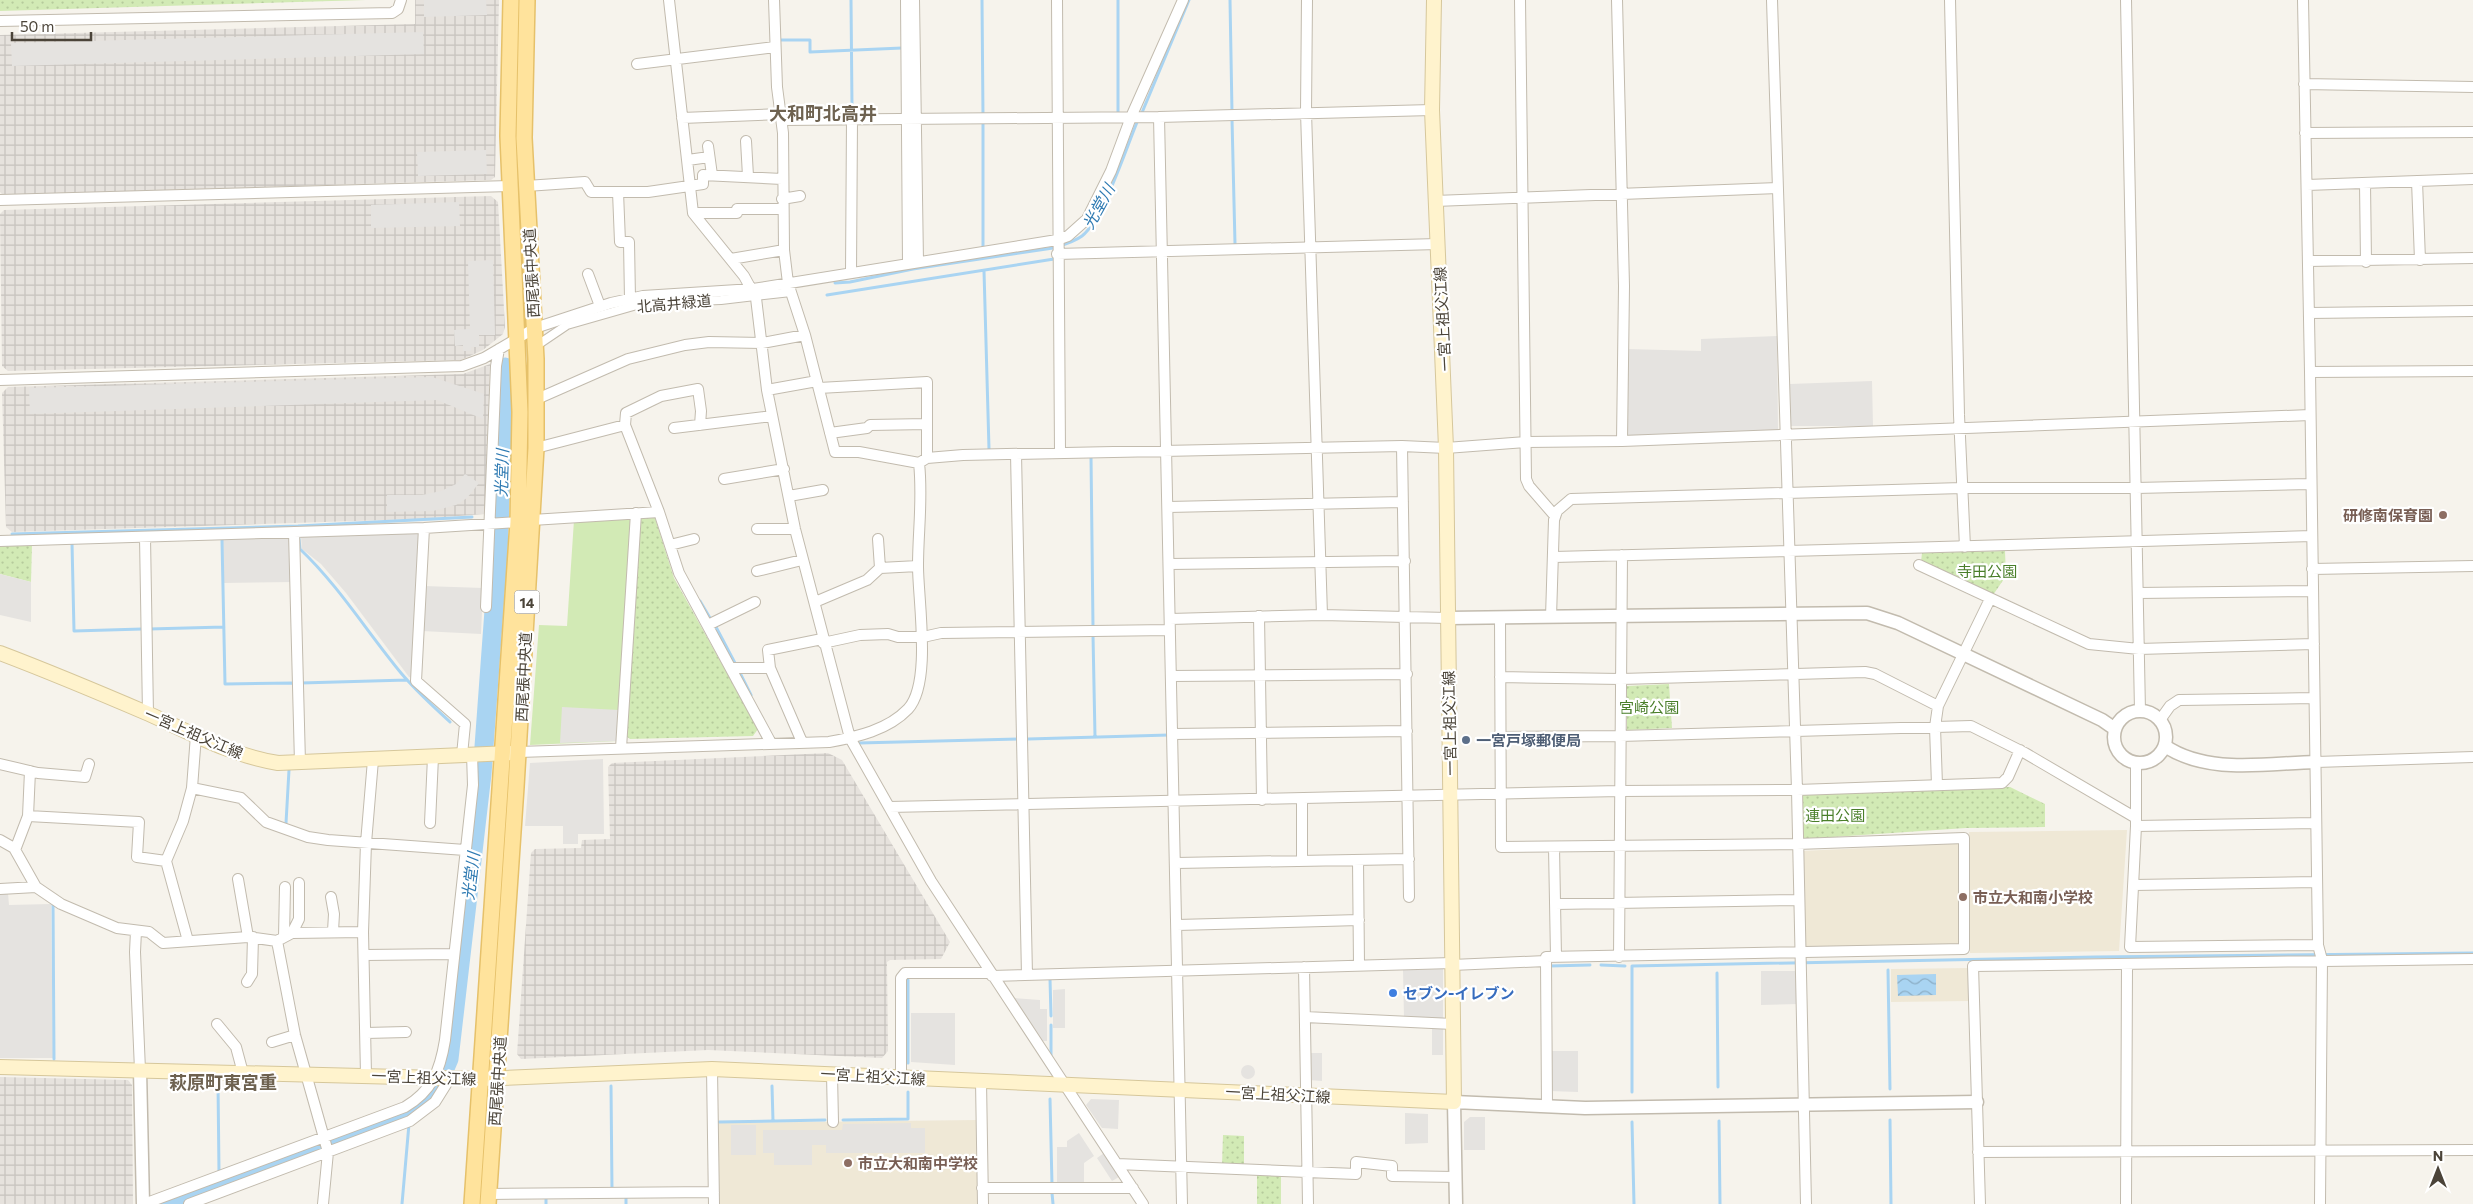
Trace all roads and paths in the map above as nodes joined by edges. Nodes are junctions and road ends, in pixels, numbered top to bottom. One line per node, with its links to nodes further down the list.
1 (401, 0): 18 (street)
2 (511, 0): 45 (main road, 西尾張中央道 / 14)
3 (527, 0): 46 (main road, 西尾張中央道 / 14)
4 (669, 0): 20 (street)
5 (774, 0): 19 (street)
6 (906, 0): 30 (street)
7 (914, 0): 30 (street)
8 (1057, 0): 31 (street)
9 (1183, 0): 27 (street)
10 (1307, 0): 25 (street)
11 (1434, 0): 24 (main road, 一宮上祖父江線)
12 (1520, 0): 51 (street)
13 (1616, 0): 49 (street)
14 (1772, 0): 47 (street)
15 (1950, 0): 94 (street)
16 (2126, 0): 89 (street)
17 (2303, 0): 22 (street)
18 (0, 22)
19 (775, 47): 20 (street); 26 (street)
20 (676, 59): 21 (street); 29 (street)
21 (636, 64)
22 (2304, 84): 23 (street); 34 (street)
23 (2473, 87)
24 (1432, 110): 25 (street); 53 (main road, 一宮上祖父江線)
25 (1306, 112): 28 (street); 58 (street)
26 (781, 117): 29 (street); 32 (street); 39 (street)
27 (1136, 117): 28 (street); 31 (street); 57 (street)
28 (1159, 117): 60 (street)
29 (682, 118): 36 (street)
30 (911, 118): 31 (street); 32 (street); 66 (street)
31 (1059, 118): 57 (street)
32 (852, 119): 67 (street)
33 (2473, 132): 34 (street)
34 (2305, 133): 44 (street)
35 (746, 140): 38 (street)
36 (688, 160): 37 (street); 43 (street)
37 (712, 175): 38 (street); 43 (street)
38 (748, 176): 39 (street)
39 (782, 179): 54 (street)
40 (2473, 179): 41 (street)
41 (2417, 181): 42 (street); 63 (street)
42 (2365, 183): 44 (street); 65 (street)
43 (690, 185): 48 (street); 55 (street)
44 (2307, 185): 64 (street)
45 (510, 186): 52 (street); 77 (main road, 西尾張中央道 / 14)
46 (526, 186): 48 (street); 75 (main road, 西尾張中央道 / 14)
47 (1778, 188): 49 (street); 96 (street)
48 (618, 192): 71 (street)
49 (1622, 194): 51 (street); 98 (street)
50 (800, 196): 54 (street)
51 (1523, 198): 53 (street); 97 (street)
52 (0, 200)
53 (1435, 201): 56 (main road, 一宮上祖父江線)
54 (782, 204): 55 (street); 59 (street)
55 (693, 213): 62 (street)
56 (1438, 244): 58 (street); 101 (main road, 一宮上祖父江線)
57 (1057, 247): 60 (street); 66 (street); 104 (street)
58 (1310, 247): 60 (street); 102 (street)
59 (784, 250): 62 (street); 69 (street)
60 (1162, 250): 103 (street)
61 (2473, 258): 63 (street)
62 (731, 259): 70 (street)
63 (2420, 260): 65 (street)
64 (2308, 261): 65 (street); 74 (street)
65 (2366, 262)
66 (913, 263): 67 (street)
67 (851, 272): 69 (street)
68 (588, 274): 72 (street)
69 (789, 288): 70 (street); 76 (street)
70 (754, 292): 71 (street); 78 (street); 79 (street, 北高井緑道)
71 (630, 298): 72 (street)
72 (600, 306): 75 (street)
73 (2473, 311): 74 (street)
74 (2309, 313): 82 (street)
75 (535, 328): 77 (street); 79 (main road, 西尾張中央道 / 14)
76 (805, 335): 78 (street); 84 (street)
77 (517, 337): 80 (street); 121 (main road, 西尾張中央道 / 14)
78 (762, 343): 85 (street); 86 (street)
79 (536, 346): 86 (main road, 西尾張中央道 / 14)
80 (499, 349): 83 (street); 122 (street)
81 (2473, 371): 82 (street)
82 (2310, 372): 87 (street)
83 (0, 380)
84 (818, 385): 85 (street); 90 (street); 95 (street)
85 (767, 390): 88 (street)
86 (537, 399): 100 (main road, 西尾張中央道 / 14)
87 (2310, 415): 89 (street); 109 (street)
88 (772, 416): 92 (street); 107 (street)
89 (2134, 423): 94 (street); 111 (street)
90 (927, 424): 95 (street); 106 (street)
91 (625, 425): 92 (street); 100 (street); 118 (street)
92 (700, 425): 93 (street)
93 (674, 428)
94 (1959, 429): 96 (street); 110 (street)
95 (830, 433): 106 (street)
96 (1785, 435): 98 (street); 113 (street)
97 (1526, 442): 98 (street); 101 (street); 120 (street)
98 (1622, 442)
99 (1402, 446): 101 (street); 102 (street); 115 (street)
100 (536, 448): 121 (main road, 西尾張中央道 / 14)
101 (1446, 448): 161 (main road, 一宮上祖父江線)
102 (1316, 449): 103 (street); 116 (street)
103 (1167, 451): 104 (street); 117 (street)
104 (1060, 452): 105 (street)
105 (1016, 454): 106 (street); 164 (street)
106 (923, 460): 143 (street)
107 (784, 469): 108 (street); 114 (street)
108 (724, 479)
109 (2311, 484): 111 (street); 127 (street)
110 (1962, 488): 111 (street); 113 (street); 134 (street)
111 (2136, 488): 132 (street)
112 (823, 490): 114 (street)
113 (1787, 494): 120 (street); 135 (street)
114 (789, 496): 124 (street)
115 (1403, 502): 116 (street); 139 (street)
116 (1318, 505): 117 (street); 140 (street)
117 (1168, 507): 141 (street)
118 (659, 512): 119 (street); 133 (street)
119 (636, 513): 121 (street); 197 (street)
120 (1555, 516): 137 (street)
121 (519, 522): 122 (street); 199 (main road, 西尾張中央道 / 14); 200 (main road, 西尾張中央道 / 14)
122 (493, 523): 123 (street); 153 (street)
123 (424, 528): 126 (street); 201 (street)
124 (795, 529): 125 (street); 138 (street)
125 (757, 530)
126 (294, 532): 128 (street); 206 (street)
127 (2312, 536): 132 (street); 146 (street)
128 (145, 537): 131 (street); 182 (street)
129 (878, 539): 145 (street)
130 (694, 540): 133 (street)
131 (0, 541)
132 (2137, 542): 134 (street); 149 (street)
133 (670, 546): 163 (street)
134 (1965, 547): 135 (street)
135 (1790, 552): 136 (street); 154 (street)
136 (1622, 555): 137 (street); 160 (street)
137 (1554, 557): 159 (street)
138 (802, 560): 147 (street); 152 (street)
139 (1404, 561): 140 (street); 157 (street)
140 (1320, 562): 141 (street); 155 (street)
141 (1169, 564): 162 (street)
142 (1919, 565): 150 (street)
143 (918, 566): 145 (street); 165 (street)
144 (2473, 566): 146 (street)
145 (880, 568): 152 (street)
146 (2312, 569): 148 (street)
147 (757, 571)
148 (2313, 590): 149 (street); 167 (street)
149 (2138, 594): 168 (street)
150 (1990, 599): 168 (street); 170 (street)
151 (755, 602): 163 (street)
152 (816, 602): 166 (street)
153 (486, 607)
154 (1792, 613): 160 (street); 170 (street); 174 (street)
155 (1322, 615): 156 (street); 157 (street)
156 (1259, 616): 162 (street); 175 (street)
157 (1406, 617): 161 (street); 173 (street)
158 (1500, 617): 159 (street); 161 (street); 177 (street)
159 (1551, 617): 160 (street)
160 (1621, 617): 178 (street)
161 (1448, 618): 217 (main road, 一宮上祖父江線)
162 (1170, 624): 164 (street); 176 (street)
163 (708, 625): 171 (street)
164 (1020, 633): 165 (street); 221 (street)
165 (923, 637): 166 (street); 193 (street)
166 (823, 641): 172 (street); 193 (street)
167 (2314, 644): 168 (street); 179 (street)
168 (2139, 649): 181 (street)
169 (0, 653): 182 (main road, 一宮上祖父江線)
170 (1964, 654): 180 (street); 185 (street)
171 (732, 668): 172 (street); 195 (street)
172 (770, 668): 194 (street)
173 (1407, 674): 175 (street); 186 (street)
174 (1794, 674): 178 (street); 180 (street); 187 (street)
175 (1260, 675): 176 (street); 188 (street)
176 (1171, 676): 189 (street)
177 (1500, 677): 178 (street); 192 (street)
178 (1621, 679): 191 (street)
179 (2314, 698): 183 (street); 205 (street)
180 (1938, 706): 184 (street)
181 (2140, 711): 183 (street); 185 (street)
182 (148, 714): 190 (main road, 一宮上祖父江線)
183 (2160, 720): 196 (street)
184 (1936, 727): 187 (street); 198 (street); 211 (street)
185 (2115, 729): 207 (street)
186 (1407, 731): 188 (street); 216 (street)
187 (1795, 732): 191 (street); 213 (street)
188 (1260, 733): 189 (street); 219 (street)
189 (1173, 734): 220 (street)
190 (196, 735): 206 (main road, 一宮上祖父江線); 212 (street)
191 (1620, 736): 192 (street); 214 (street)
192 (1500, 737): 215 (street)
193 (850, 738): 194 (street); 222 (street)
194 (802, 742): 195 (street)
195 (771, 743): 197 (street)
196 (2165, 746): 205 (street); 207 (street)
197 (621, 748): 199 (street)
198 (2020, 750): 211 (street); 224 (street)
199 (519, 752): 200 (main road, 一宮上祖父江線); 290 (main road, 西尾張中央道 / 14)
200 (496, 753): 201 (main road, 一宮上祖父江線); 292 (main road, 西尾張中央道 / 14)
201 (469, 755): 202 (main road, 一宮上祖父江線); 233 (street)
202 (433, 757): 204 (main road, 一宮上祖父江線); 225 (street)
203 (2473, 757): 205 (street)
204 (373, 760): 206 (main road, 一宮上祖父江線); 228 (street)
205 (2316, 762): 226 (street)
206 (300, 763)
207 (2136, 763): 224 (street)
208 (0, 764): 210 (street)
209 (89, 764): 210 (street)
210 (30, 771): 223 (street)
211 (1937, 785): 213 (street)
212 (192, 788): 228 (street); 236 (street)
213 (1797, 790): 214 (street); 229 (street)
214 (1620, 791): 215 (street); 230 (street)
215 (1501, 794): 217 (street); 231 (street)
216 (1408, 796): 217 (street); 218 (street); 234 (street)
217 (1450, 796): 267 (main road, 一宮上祖父江線)
218 (1302, 798): 219 (street); 237 (street)
219 (1262, 800): 220 (street)
220 (1174, 802): 221 (street); 238 (street)
221 (1023, 805): 222 (street); 273 (street)
222 (889, 807): 272 (street)
223 (28, 816): 232 (street); 236 (street)
224 (2136, 822): 226 (street); 242 (street)
225 (430, 823)
226 (2316, 823): 240 (street)
227 (0, 840): 232 (street)
228 (366, 842): 233 (street); 255 (street)
229 (1797, 844): 230 (street); 248 (street); 265 (street)
230 (1620, 847): 231 (street); 249 (street)
231 (1554, 848): 250 (street)
232 (15, 850): 243 (street)
233 (464, 850): 260 (street)
234 (1408, 859): 235 (street); 246 (street)
235 (1358, 860): 237 (street); 251 (street)
236 (166, 861): 258 (street)
237 (1302, 861): 238 (street)
238 (1176, 863): 252 (street)
239 (238, 879): 256 (street)
240 (2318, 882): 242 (street); 259 (street)
241 (299, 883): 257 (street)
242 (2134, 885): 259 (street)
243 (36, 887): 245 (street); 253 (street)
244 (285, 887): 257 (street)
245 (0, 889)
246 (1409, 896)
247 (331, 897): 254 (street)
248 (1799, 900): 249 (street); 265 (street)
249 (1620, 903): 250 (street); 262 (street)
250 (1555, 904): 263 (street)
251 (1359, 920): 252 (street); 269 (street)
252 (1177, 925): 271 (street)
253 (136, 931): 258 (street); 284 (street)
254 (333, 931): 255 (street); 257 (street)
255 (363, 932): 261 (street)
256 (250, 937): 257 (street); 258 (street); 274 (street)
257 (284, 937): 280 (street)
258 (188, 941)
259 (2320, 953): 264 (street); 268 (street); 305 (street)
260 (454, 954): 261 (street); 289 (street)
261 (365, 955): 279 (street)
262 (1619, 956): 263 (street); 265 (street)
263 (1556, 957): 266 (street)
264 (2473, 959)
265 (1801, 960): 299 (street)
266 (1546, 961): 267 (street); 300 (street)
267 (1452, 964): 269 (street); 277 (main road, 一宮上祖父江線)
268 (2127, 965): 298 (street); 304 (street)
269 (1359, 966): 270 (street)
270 (1304, 967): 271 (street); 275 (street)
271 (1177, 971): 273 (street); 295 (street)
272 (991, 974): 273 (street); 291 (street); 294 (street)
273 (1026, 975)
274 (247, 982)
275 (1305, 1017): 277 (street); 296 (street)
276 (217, 1024): 285 (street)
277 (1453, 1024): 297 (main road, 一宮上祖父江線)
278 (406, 1032): 279 (street)
279 (366, 1033): 288 (street)
280 (295, 1036): 281 (street); 286 (street)
281 (272, 1042)
282 (0, 1067): 284 (main road, 一宮上祖父江線)
283 (712, 1069): 287 (main road, 一宮上祖父江線); 290 (main road, 一宮上祖父江線); 314 (street)
284 (140, 1070): 285 (main road, 一宮上祖父江線); 318 (street)
285 (243, 1073): 286 (main road, 一宮上祖父江線)
286 (304, 1074): 288 (main road, 一宮上祖父江線); 302 (street)
287 (832, 1074): 291 (main road, 一宮上祖父江線); 301 (street)
288 (366, 1075): 289 (main road, 一宮上祖父江線)
289 (442, 1077): 292 (main road, 一宮上祖父江線); 302 (street); 303 (street)
290 (498, 1077): 292 (main road, 一宮上祖父江線); 315 (main road, 西尾張中央道 / 14)
291 (901, 1077): 293 (main road, 一宮上祖父江線)
292 (480, 1079): 321 (main road, 西尾張中央道 / 14)
293 (981, 1080): 294 (main road, 一宮上祖父江線); 312 (street)
294 (1066, 1084): 295 (main road, 一宮上祖父江線); 308 (street)
295 (1179, 1089): 296 (main road, 一宮上祖父江線); 309 (street)
296 (1306, 1096): 297 (main road, 一宮上祖父江線); 310 (street)
297 (1454, 1102): 300 (street); 311 (street)
298 (1977, 1102): 299 (street); 307 (street)
299 (1804, 1104): 300 (street); 327 (street)
300 (1547, 1106)
301 (833, 1122)
302 (323, 1137): 303 (street); 318 (street)
303 (327, 1150): 319 (street); 320 (street)
304 (2126, 1150): 305 (street); 307 (street); 329 (street)
305 (2320, 1150): 306 (street); 330 (street)
306 (2473, 1150)
307 (1978, 1152): 328 (street)
308 (1117, 1164): 309 (street); 313 (street)
309 (1182, 1166): 310 (street); 324 (street)
310 (1307, 1172): 311 (street); 325 (street)
311 (1455, 1177): 326 (street)
312 (982, 1188): 313 (street); 323 (street)
313 (1133, 1188): 317 (street)
314 (714, 1192): 316 (street); 322 (street)
315 (488, 1199): 316 (street)
316 (550, 1199)
317 (1141, 1203)
318 (143, 1204)
319 (189, 1204)
320 (322, 1204)
321 (472, 1204)
322 (714, 1204)
323 (983, 1204)
324 (1182, 1204)
325 (1308, 1204)
326 (1456, 1204)
327 (1806, 1204)
328 (1980, 1204)
329 (2126, 1204)
330 (2320, 1204)

